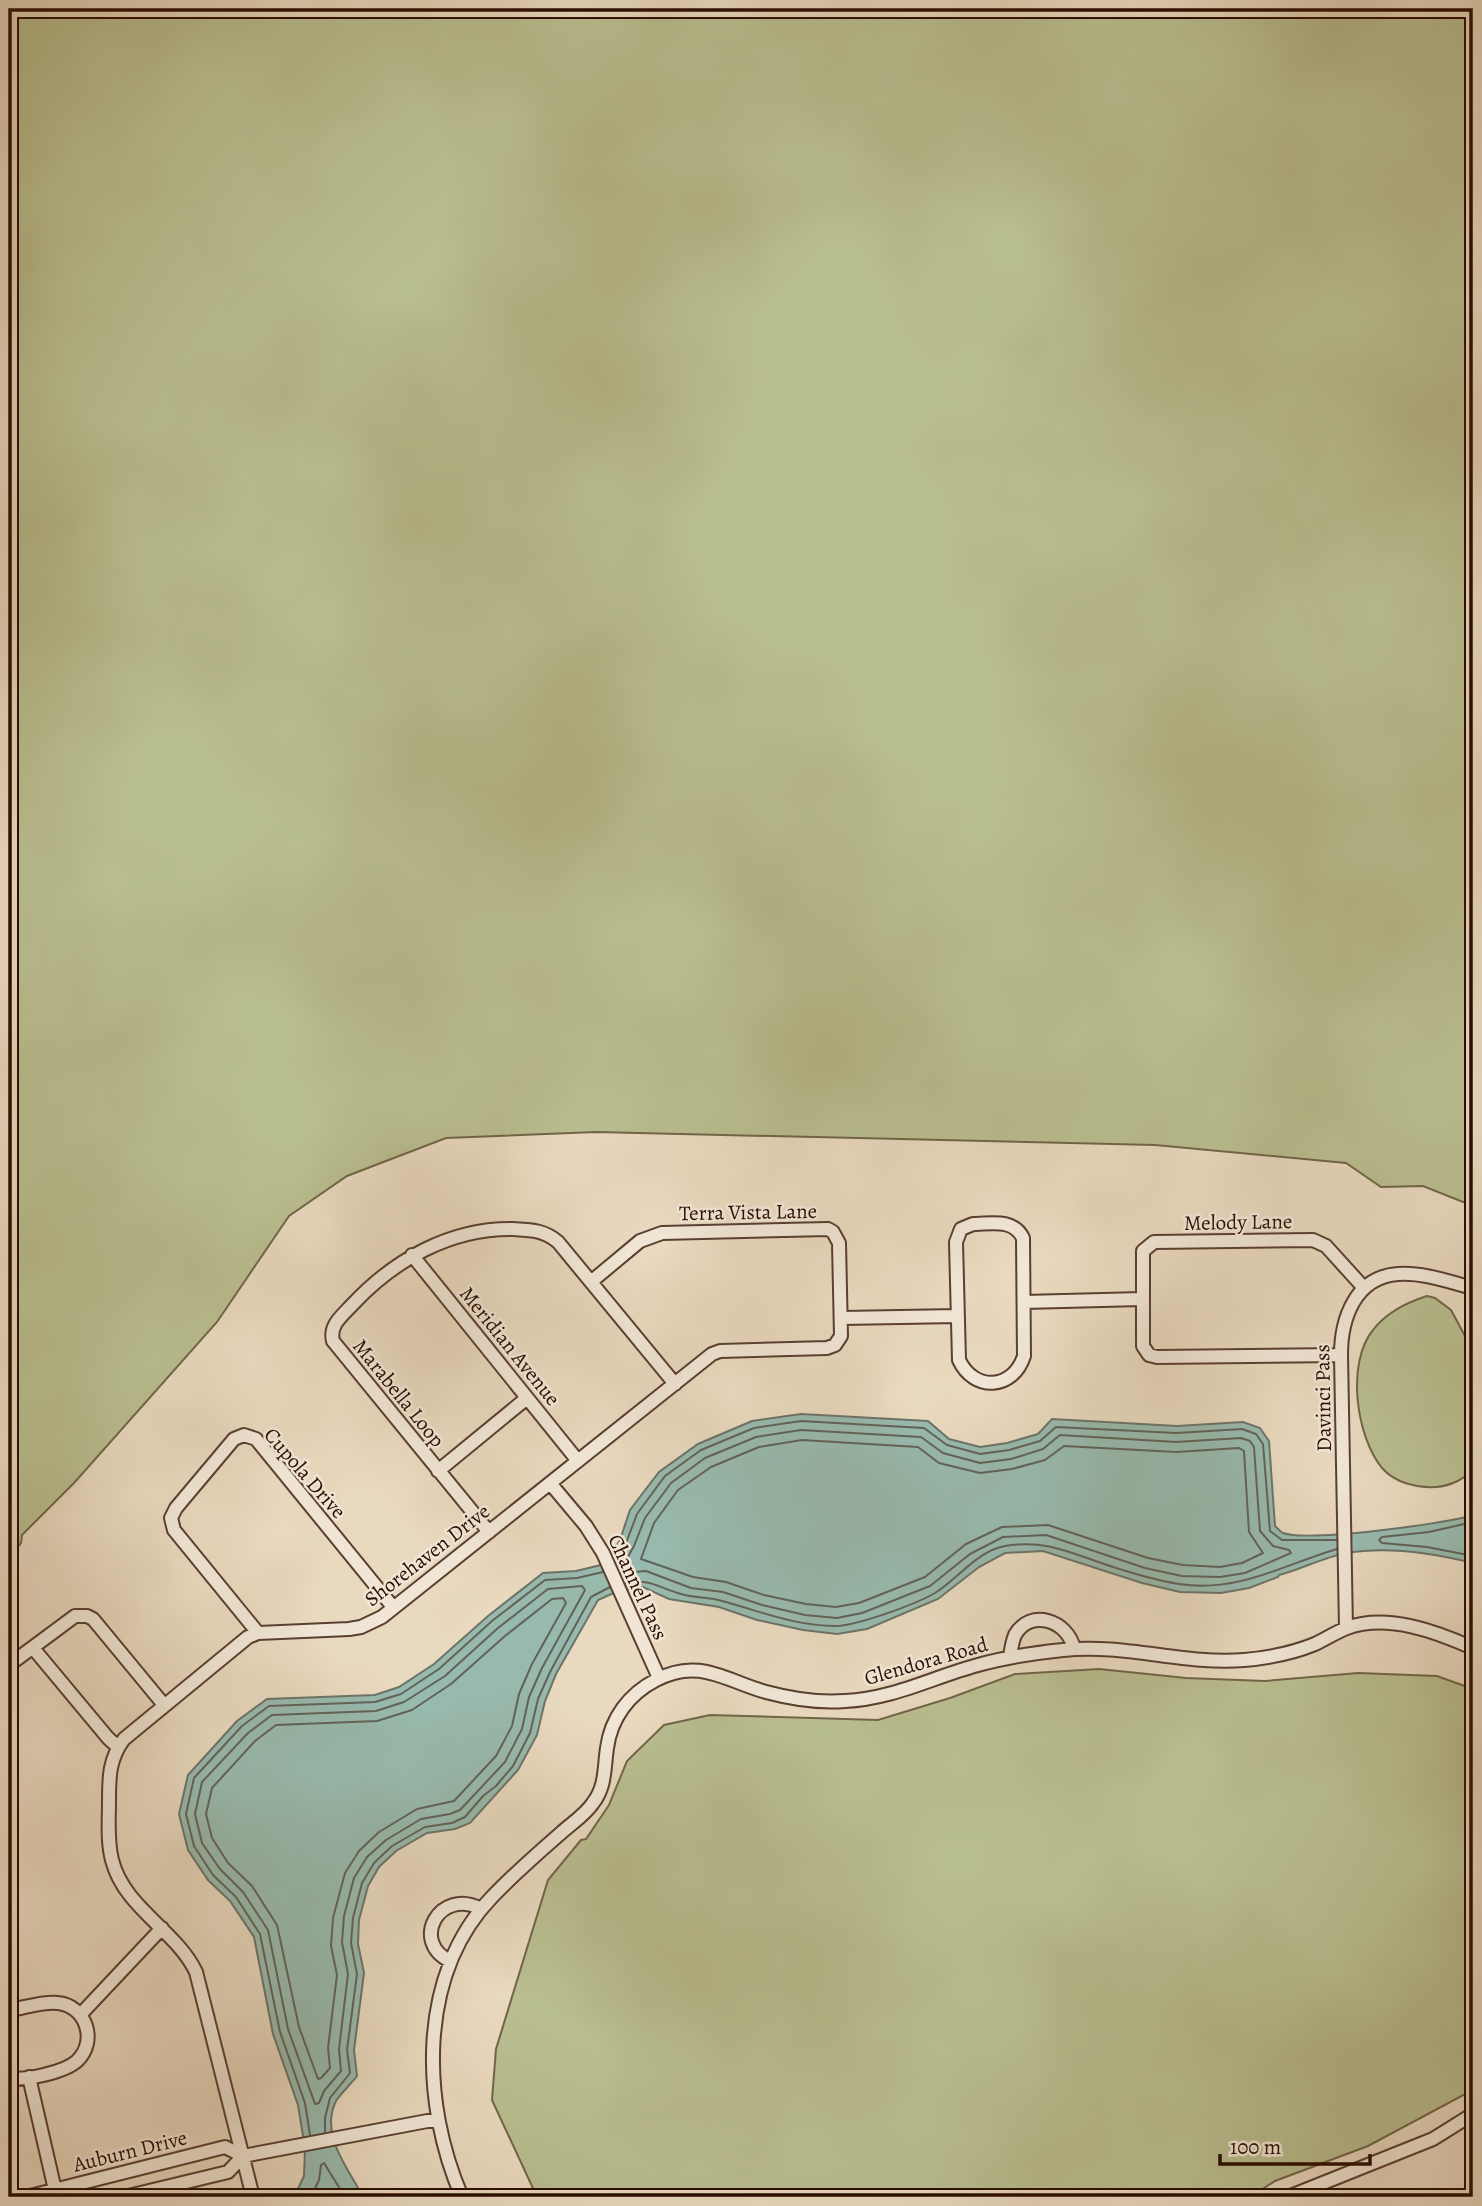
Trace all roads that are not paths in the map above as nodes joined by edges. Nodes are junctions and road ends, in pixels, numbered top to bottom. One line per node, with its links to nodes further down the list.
1 (412, 1255): 2 (street, Marabella Loop); 11 (street, Meridian Avenue); 13 (street, Marabella Loop)
2 (592, 1281): 8 (street, Terra Vista Lane); 10 (street, Marabella Loop)
3 (1364, 1288): 4 (street); 5 (street, Melody Lane); 9 (street, Davinci Pass)
4 (1473, 1288)
5 (1142, 1299): 6 (street); 9 (street)
6 (1024, 1302): 7 (street); 7 (street)
7 (958, 1316): 8 (street)
8 (842, 1318): 10 (street, Shorehaven Drive)
9 (1341, 1355): 17 (street, Davinci Pass)
10 (675, 1384): 12 (street, Shorehaven Drive)
11 (527, 1398): 12 (street, Meridian Avenue); 13 (street)
12 (578, 1461): 14 (street, Shorehaven Drive)
13 (438, 1471): 15 (street, Marabella Loop)
14 (550, 1483): 15 (street, Shorehaven Drive); 24 (street, Channel Pass)
15 (489, 1532): 16 (street, Shorehaven Drive)
16 (393, 1607): 18 (street, Shorehaven Drive); 18 (street, Cupola Drive)
17 (1346, 1628): 20 (street); 21 (street, Glendora Road)
18 (258, 1633): 25 (street, Shorehaven Drive)
19 (33, 1648): 23 (street); 25 (street); 26 (street)
20 (1473, 1648)
21 (1074, 1649): 22 (street, Glendora Road); 22 (street)
22 (1010, 1657): 24 (street, Glendora Road)
23 (9, 1665)
24 (659, 1678): 27 (street, Glendora Road)
25 (164, 1705): 26 (street, Shorehaven Drive)
26 (118, 1747): 28 (street)
27 (481, 1909): 29 (street, Glendora Road); 29 (street)
28 (162, 1928): 31 (street); 36 (street)
29 (450, 1961): 35 (street, Glendora Road)
30 (9, 2010): 31 (street)
31 (81, 2014): 32 (street)
32 (29, 2077): 33 (street); 37 (street)
33 (9, 2078)
34 (1473, 2114): 42 (street)
35 (438, 2119): 36 (street, Auburn Drive); 41 (street, Glendora Road)
36 (243, 2156): 37 (street, Auburn Drive); 39 (street, Auburn Drive); 40 (street)
37 (55, 2190): 38 (street, Auburn Drive)
38 (26, 2197)
39 (124, 2197)
40 (253, 2197)
41 (462, 2197)
42 (1288, 2197)

